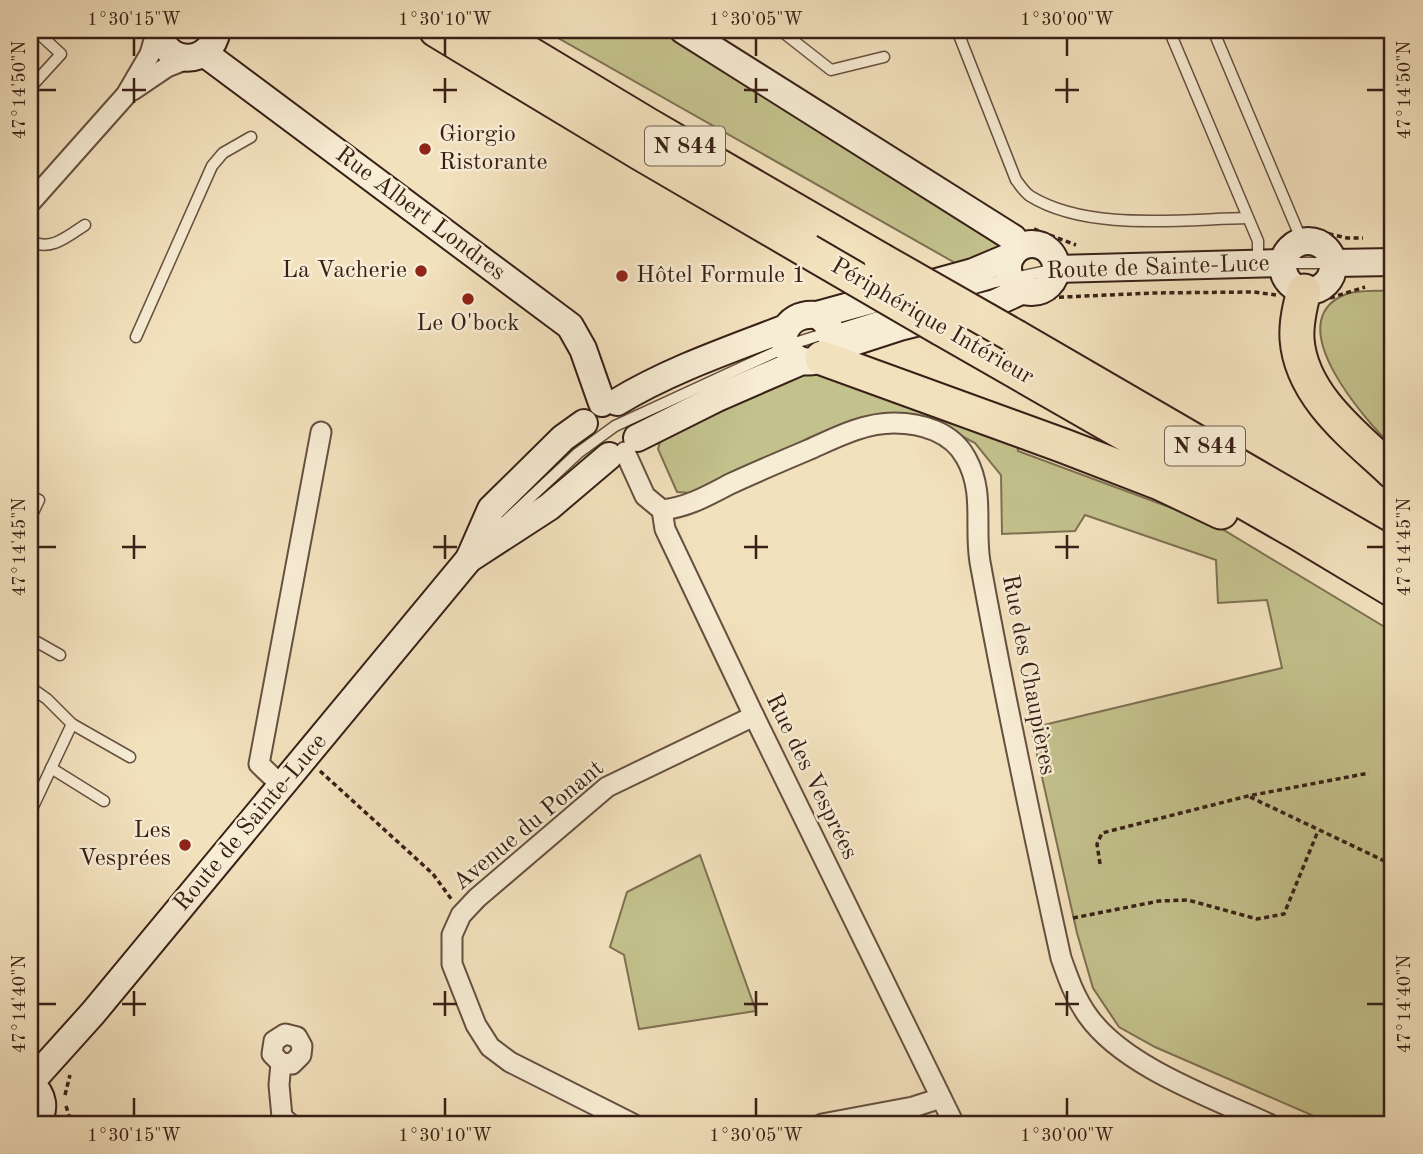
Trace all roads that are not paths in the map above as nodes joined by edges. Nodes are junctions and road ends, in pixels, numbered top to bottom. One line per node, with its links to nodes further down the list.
1 (35, 30): 13 (lane)
2 (157, 30): 11 (street, Rue Albert Londres); 14 (street)
3 (217, 30): 11 (street)
4 (436, 30): 28 (highway, Périphérique Intérieur / N 844, bridge)
5 (491, 30): 38 (highway, N 844, bridge)
6 (683, 30): 24 (street)
7 (780, 30): 12 (lane)
8 (957, 30): 17 (lane)
9 (1169, 30): 17 (lane)
10 (1213, 30): 20 (lane)
11 (197, 55): 14 (street); 31 (street, Rue Albert Londres)
12 (884, 57)
13 (30, 88)
14 (126, 95): 16 (street)
15 (251, 137): 29 (lane)
16 (30, 203)
17 (1248, 218): 22 (lane)
18 (85, 225): 19 (lane)
19 (30, 241)
20 (1302, 241): 22 (street); 23 (street)
21 (1393, 262): 23 (street)
22 (1270, 263): 23 (lane); 25 (street, Route de Sainte-Luce); 26 (street)
23 (1334, 263): 26 (street)
24 (1016, 268): 25 (street); 25 (street); 28 (lane, Route de Sainte-Luce); 30 (street, Route de Sainte-Luce); 30 (street, Route de Sainte-Luce)
25 (1056, 269)
26 (1304, 291): 33 (highway)
27 (916, 306): 30 (lane, Route de Sainte-Luce)
28 (935, 315): 37 (highway, Périphérique Intérieur / N 844)
29 (136, 337)
30 (811, 342): 31 (street, Route de Sainte-Luce); 31 (street, Route de Sainte-Luce); 37 (highway)
31 (612, 429): 35 (street, Rue des Vesprées); 39 (street, Route de Sainte-Luce); 39 (street, Route de Sainte-Luce)
32 (321, 432): 48 (street)
33 (1393, 472)
34 (30, 496): 36 (lane)
35 (662, 510): 44 (street, Rue des Vesprées); 58 (street, Rue des Chaupières)
36 (30, 519)
37 (1298, 533): 40 (highway, Périphérique Intérieur / N 844)
38 (1393, 556)
39 (468, 559): 48 (street, Route de Sainte-Luce)
40 (1393, 590)
41 (30, 638): 42 (lane)
42 (60, 655)
43 (30, 687): 45 (lane)
44 (754, 716): 52 (street, Rue des Vesprées); 54 (street, Avenue du Ponant)
45 (72, 724): 46 (lane); 47 (lane)
46 (130, 757)
47 (51, 768): 49 (lane); 50 (lane)
48 (282, 786): 53 (street, Route de Sainte-Luce)
49 (104, 801)
50 (30, 813)
51 (281, 1063): 55 (street)
52 (942, 1098): 56 (street); 57 (street, Rue des Vesprées)
53 (38, 1123)
54 (628, 1123)
55 (290, 1124)
56 (822, 1124)
57 (954, 1124)
58 (1269, 1124)

